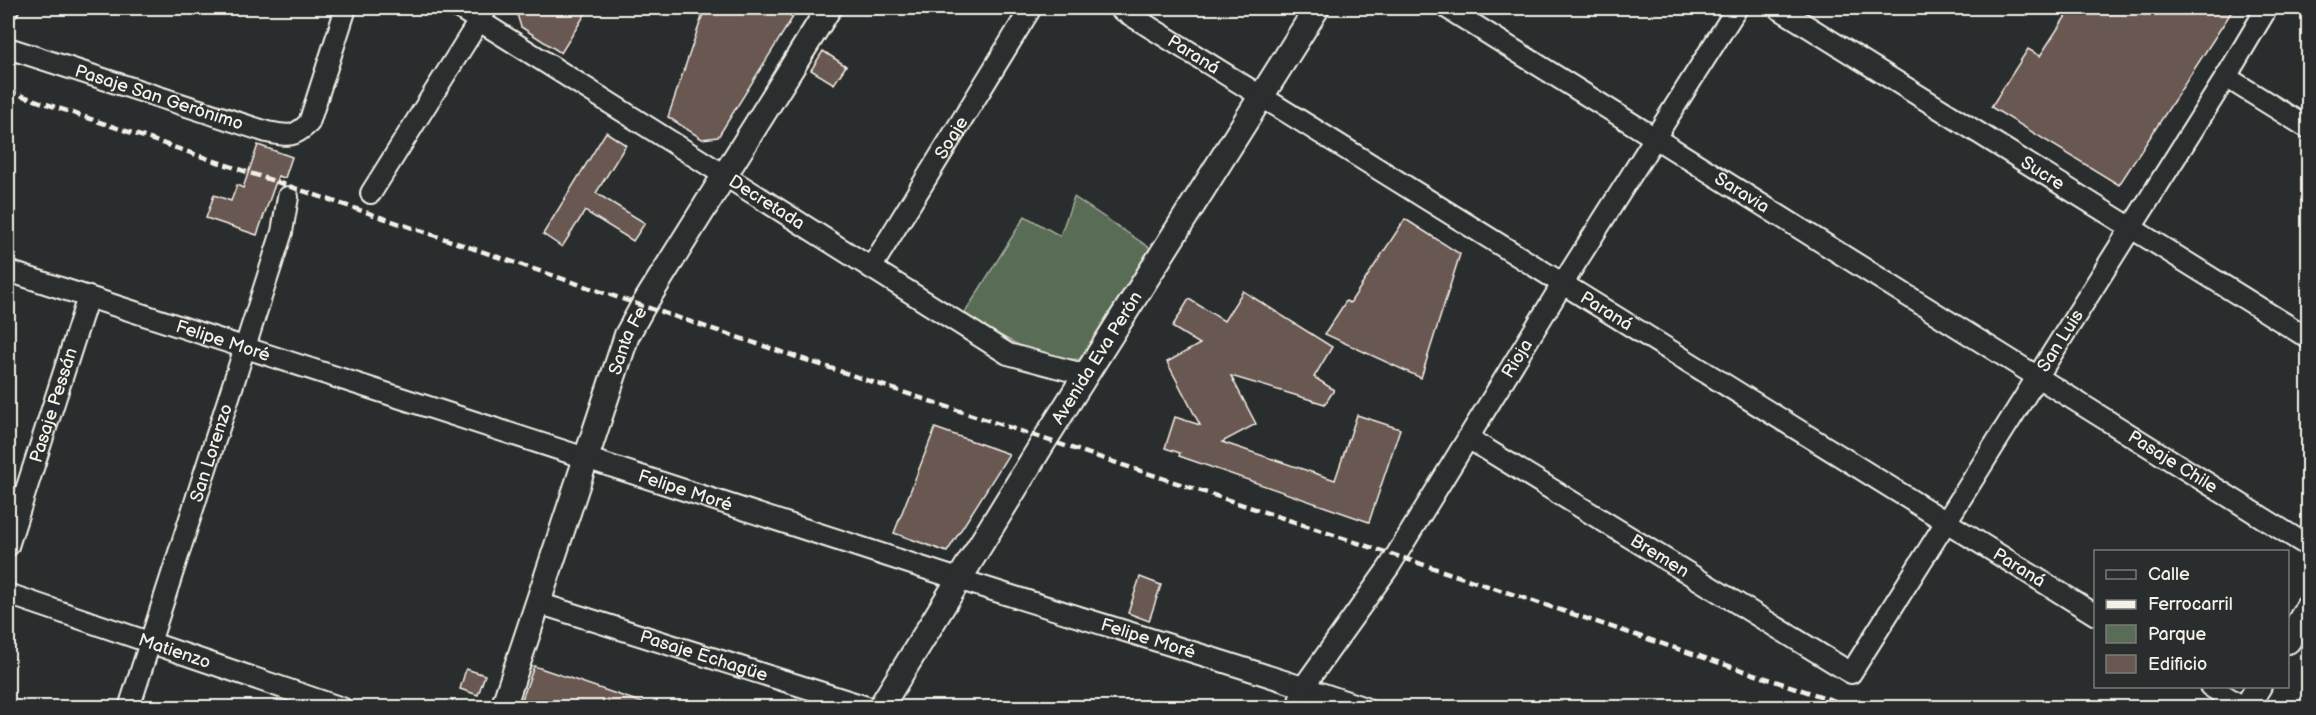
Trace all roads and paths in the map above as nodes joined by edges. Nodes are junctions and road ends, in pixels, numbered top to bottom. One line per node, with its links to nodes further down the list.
1 (346, 8): 12 (street, Pasaje San Gerónimo)
2 (459, 8): 11 (street, Decretada)
3 (829, 8): 17 (main road, Santa Fe)
4 (1031, 8): 21 (street, Soaje)
5 (1119, 8): 14 (street, Paraná)
6 (1317, 8): 14 (main road, Avenida Eva Perón)
7 (1447, 8): 16 (street, Saravia)
8 (1737, 8): 16 (street, Rioja)
9 (1778, 8): 20 (street, Sucre)
10 (2267, 8): 13 (street, San Luis)
11 (483, 14): 17 (street, Decretada); 18 (street)
12 (8, 48)
13 (2226, 77): 15 (street); 20 (street, San Luis)
14 (1262, 96): 23 (street, Paraná); 27 (main road, Avenida Eva Perón)
15 (2308, 128)
16 (1655, 137): 23 (street, Rioja); 28 (street, Saravia)
17 (724, 175): 21 (street, Decretada); 30 (main road, Santa Fe)
18 (371, 193)
19 (288, 197): 26 (street, San Lorenzo)
20 (2131, 228): 25 (street, Sucre); 28 (street, San Luis)
21 (871, 267): 27 (street, Decretada)
22 (8, 271): 24 (street, Felipe Moré)
23 (1563, 283): 29 (street, Rioja); 31 (street, Paraná)
24 (88, 297): 26 (street, Felipe Moré); 32 (street, Pasaje Pessán)
25 (2308, 338)
26 (246, 347): 30 (street, Felipe Moré); 40 (street, San Lorenzo)
27 (1086, 375): 34 (main road, Avenida Eva Perón)
28 (2037, 376): 31 (street, San Luis); 33 (street, Pasaje Chile)
29 (1468, 438): 41 (street, Bremen); 42 (street, Rioja)
30 (586, 457): 34 (street, Felipe Moré); 36 (main road, Santa Fe)
31 (1946, 521): 38 (street, Paraná); 41 (street, San Luis)
32 (8, 546)
33 (2308, 546)
34 (959, 579): 42 (street, Felipe Moré); 50 (main road, Avenida Eva Perón)
35 (8, 594): 40 (street, Matienzo)
36 (538, 603): 48 (main road, Santa Fe); 49 (street, Pasaje Echagüe)
37 (2308, 607): 39 (main road)
38 (2094, 614)
39 (2289, 638)
40 (151, 643): 45 (street, Matienzo); 46 (street, San Lorenzo)
41 (1851, 673)
42 (1304, 686): 51 (street, Rioja); 52 (street, Felipe Moré)
43 (2212, 688): 53 (street)
44 (2258, 688): 53 (main road)
45 (320, 704): 47 (street, Matienzo)
46 (129, 708)
47 (342, 708)
48 (503, 708)
49 (870, 708)
50 (880, 708)
51 (1297, 708)
52 (1365, 708)
53 (2245, 708)

